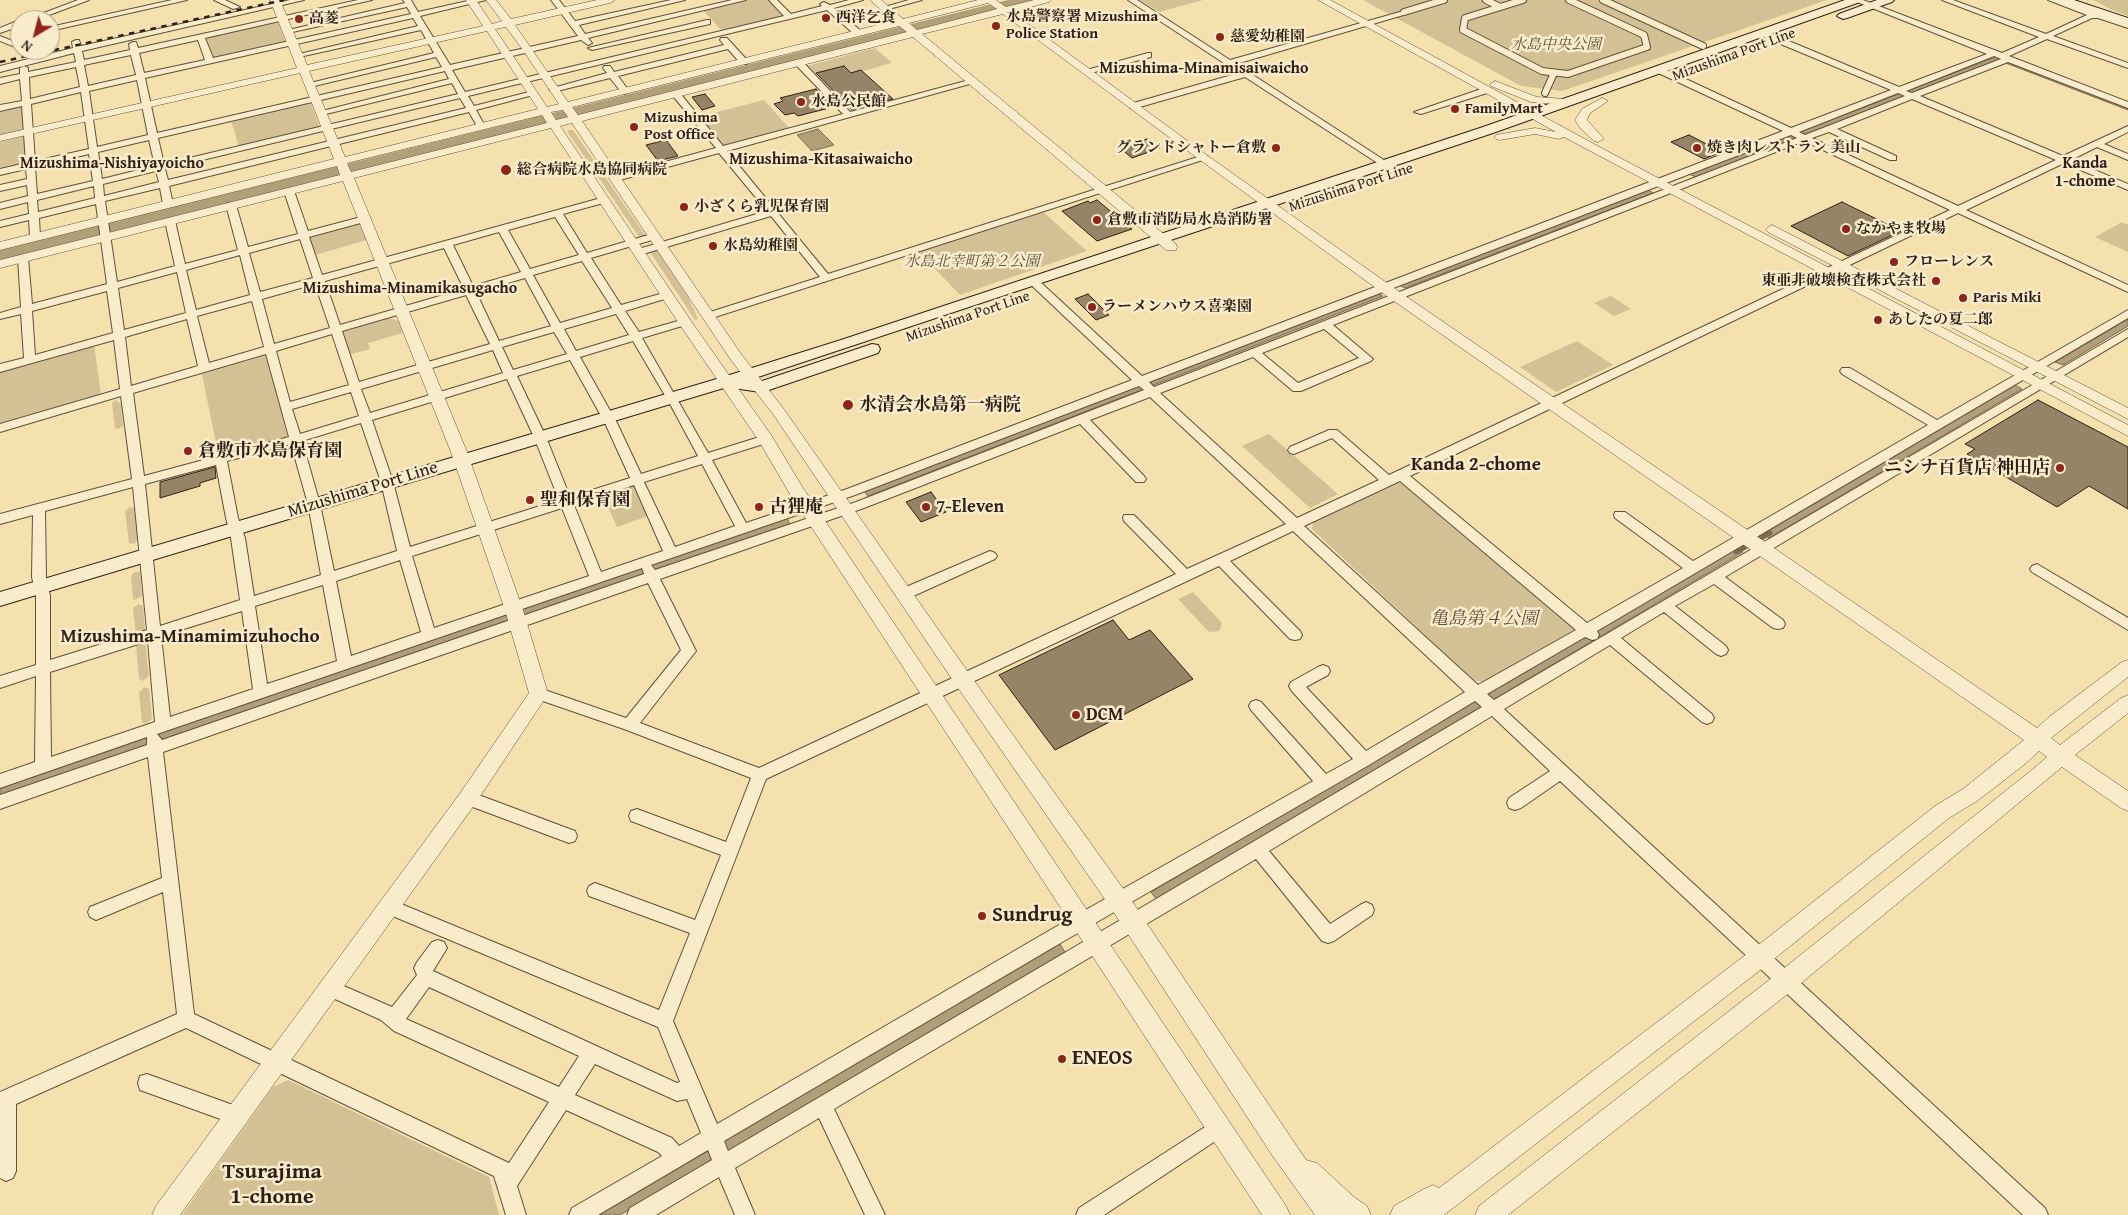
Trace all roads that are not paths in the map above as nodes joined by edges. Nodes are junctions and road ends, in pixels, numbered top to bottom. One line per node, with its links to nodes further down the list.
1 (85, 0): 43 (street)
2 (182, 0): 58 (street)
3 (218, 0): 37 (street)
4 (300, 0): 33 (street)
5 (368, 0): 50 (street)
6 (491, 0): 54 (street)
7 (555, 0): 44 (street)
8 (610, 0): 44 (street)
9 (680, 0): 56 (street)
10 (687, 0): 45 (street)
11 (742, 0): 45 (street)
12 (772, 0): 49 (street)
13 (820, 0): 39 (street)
14 (860, 0): 39 (street)
15 (875, 0): 40 (street)
16 (918, 0): 40 (street)
17 (1046, 0): 35 (street)
18 (1132, 0): 90 (street)
19 (1323, 0): 55 (street)
20 (1344, 0): 51 (street)
21 (1444, 0): 46 (street)
22 (1486, 0): 38 (street)
23 (1523, 0): 38 (street)
24 (1569, 0): 48 (street)
25 (1603, 0): 41 (street)
26 (1856, 0): 36 (street); 64 (main road, Mizushima Port Line)
27 (1888, 0): 36 (main road, Mizushima Port Line)
28 (1946, 0): 67 (street)
29 (2052, 0): 42 (street)
30 (2063, 0): 42 (main road)
31 (2077, 0): 42 (street)
32 (475, 1): 47 (street); 60 (street)
33 (274, 2): 37 (street); 50 (street); 68 (street)
34 (408, 2): 47 (street); 62 (street)
35 (996, 5): 61 (street); 61 (street); 97 (street)
36 (1871, 6): 70 (main road, Mizushima Port Line); 84 (street)
37 (236, 7): 73 (street)
38 (1500, 7): 98 (street)
39 (828, 8): 49 (street); 63 (street)
40 (885, 8): 61 (street)
41 (1620, 8): 48 (street); 75 (street)
42 (2089, 8): 52 (main road); 52 (main road); 57 (street); 67 (street)
43 (57, 10)
44 (563, 10): 54 (street); 56 (street)
45 (697, 10): 53 (street); 66 (street)
46 (1404, 12): 51 (street)
47 (416, 15): 59 (street); 72 (street)
48 (1600, 15): 98 (street)
49 (790, 16): 65 (street)
50 (284, 19): 62 (street); 69 (street)
51 (1378, 19): 55 (street); 110 (street)
52 (2128, 21)
53 (708, 22): 65 (street); 77 (street)
54 (508, 23): 60 (street); 78 (street)
55 (1364, 23): 90 (street); 110 (street)
56 (574, 24): 66 (street)
57 (2128, 26)
58 (60, 27)
59 (423, 27): 71 (street); 83 (street)
60 (490, 27): 71 (street); 81 (street)
61 (909, 28): 63 (street); 89 (street); 108 (street)
62 (288, 30): 72 (street)
63 (858, 33): 88 (street)
64 (1762, 33): 70 (street); 96 (main road, Mizushima Port Line)
65 (718, 34): 74 (street); 85 (street)
66 (583, 36): 77 (street); 78 (street)
67 (2046, 36): 84 (street); 92 (street)
68 (132, 37): 73 (street); 79 (street)
69 (201, 37): 79 (street); 87 (street)
70 (1778, 39): 104 (main road, Mizushima Port Line); 115 (street)
71 (431, 40): 80 (street); 95 (street)
72 (294, 43): 83 (street); 87 (street)
73 (77, 46): 76 (street); 86 (street); 91 (street)
74 (730, 46): 88 (street); 99 (street)
75 (1703, 46)
76 (60, 47)
77 (592, 48): 85 (street)
78 (528, 49): 81 (street); 102 (street)
79 (135, 52): 91 (street); 103 (street)
80 (439, 54): 93 (street); 109 (street)
81 (506, 54): 93 (street); 107 (street)
82 (1148, 54): 97 (street)
83 (299, 55): 95 (street)
84 (2002, 58): 115 (street); 115 (street); 124 (street)
85 (602, 61): 99 (street); 102 (street)
86 (23, 62): 94 (street); 101 (street)
87 (210, 62): 103 (street)
88 (744, 62): 113 (street)
89 (800, 63): 118 (street); 131 (street)
90 (1229, 63): 100 (street)
91 (80, 64): 101 (street); 112 (street)
92 (2128, 66)
93 (446, 67): 106 (street); 119 (street)
94 (0, 69)
95 (304, 69): 109 (street); 123 (street)
96 (1657, 70): 104 (street); 121 (main road, Mizushima Port Line)
97 (1087, 71): 125 (street)
98 (1554, 73): 114 (street)
99 (612, 74): 111 (street); 113 (street)
100 (1246, 74): 125 (street); 154 (street)
101 (25, 75): 105 (street); 122 (street)
102 (544, 75): 107 (street); 111 (street)
103 (141, 77): 112 (street); 123 (street)
104 (1672, 77): 120 (main road, Mizushima Port Line); 141 (street)
105 (0, 80)
106 (454, 80): 116 (street); 128 (street)
107 (524, 80): 116 (street); 117 (street)
108 (973, 82): 131 (street); 170 (street)
109 (310, 84): 119 (street)
110 (1487, 88): 121 (street); 129 (street); 132 (street); 140 (street)
111 (553, 89): 130 (street)
112 (84, 90): 122 (street); 134 (street)
113 (625, 91): 130 (street)
114 (1545, 93)
115 (1904, 93): 137 (street); 141 (street); 153 (street)
116 (462, 94): 127 (street); 136 (street)
117 (533, 94): 127 (street); 133 (street)
118 (676, 94): 130 (street); 147 (street)
119 (316, 98): 128 (street); 142 (street)
120 (1602, 101): 132 (main road, Mizushima Port Line); 144 (street)
121 (1565, 102): 132 (main road, Mizushima Port Line)
122 (26, 103): 126 (street); 139 (street)
123 (147, 105): 134 (street); 142 (street)
124 (2128, 105)
125 (1133, 106): 151 (street)
126 (0, 108)
127 (471, 109): 135 (street); 145 (street)
128 (322, 112): 136 (street)
129 (1418, 112)
130 (571, 113): 133 (street); 133 (street); 160 (street)
131 (848, 115): 147 (street)
132 (1543, 115): 140 (main road, Mizushima Port Line); 144 (street); 149 (street)
133 (549, 118): 135 (street); 157 (street); 173 (street)
134 (88, 119): 139 (street); 148 (street)
135 (481, 126): 157 (street)
136 (328, 127): 145 (street); 156 (street)
137 (1829, 128): 141 (street); 152 (street)
138 (2128, 129): 146 (street)
139 (28, 132): 143 (street); 155 (street)
140 (1494, 133): 149 (street); 154 (main road, Mizushima Port Line); 159 (main road, Mizushima Port Line)
141 (1797, 135): 165 (street); 166 (street); 179 (street)
142 (154, 136): 148 (street); 156 (street)
143 (0, 138)
144 (1598, 139): 165 (street)
145 (334, 143): 157 (street); 164 (street)
146 (2097, 144): 150 (street); 153 (street)
147 (721, 149): 160 (street); 181 (street)
148 (92, 151): 155 (street); 162 (street)
149 (1601, 152): 163 (street)
150 (2128, 157)
151 (1204, 158): 170 (street); 178 (street)
152 (1893, 158)
153 (2063, 160): 167 (street); 179 (street)
154 (1385, 164): 159 (street); 178 (main road, Mizushima Port Line)
155 (30, 165): 158 (street); 161 (street)
156 (160, 167): 162 (street); 164 (street)
157 (345, 168): 169 (street); 174 (street); 183 (street)
158 (0, 172)
159 (1399, 173): 178 (main road, Mizushima Port Line)
160 (616, 178): 191 (street)
161 (31, 181): 168 (street); 171 (street)
162 (97, 182): 171 (street); 172 (street)
163 (1658, 182): 165 (street); 177 (street)
164 (164, 183): 172 (street); 174 (street)
165 (1671, 183): 166 (street); 177 (street); 203 (street)
166 (1685, 184): 201 (street)
167 (2128, 187)
168 (0, 188)
169 (289, 190): 175 (street); 188 (street)
170 (1102, 190): 193 (street); 205 (street)
171 (32, 198): 176 (street); 182 (street)
172 (99, 199): 182 (street); 187 (street)
173 (604, 200): 180 (street); 195 (street)
174 (168, 204): 187 (street)
175 (231, 205): 184 (street); 196 (street)
176 (0, 206)
177 (1609, 207): 190 (street); 190 (street)
178 (1273, 208): 193 (main road, Mizushima Port Line); 209 (street)
179 (1957, 210): 201 (street); 210 (street)
180 (557, 213): 186 (street); 197 (street)
181 (772, 213): 191 (street); 205 (street)
182 (34, 216): 185 (street); 189 (street)
183 (365, 219): 188 (street); 199 (street)
184 (170, 220): 187 (street); 202 (street)
185 (0, 224)
186 (502, 228): 192 (street); 204 (street)
187 (103, 229): 189 (street); 198 (street); 207 (street)
188 (304, 235): 196 (street); 206 (street)
189 (35, 237): 194 (street)
190 (1530, 238): 209 (street); 213 (street)
191 (659, 241): 195 (street); 221 (street)
192 (447, 243): 199 (street); 211 (street)
193 (1166, 243): 208 (main road, Mizushima Port Line)
194 (0, 246)
195 (636, 247): 197 (street); 212 (street)
196 (244, 251): 202 (street); 214 (street)
197 (585, 256): 204 (street); 215 (street)
198 (23, 258): 200 (street); 216 (street)
199 (382, 261): 206 (street); 217 (street)
200 (0, 264)
201 (1842, 265): 203 (street); 236 (street)
202 (182, 267): 207 (street); 219 (street)
203 (1828, 272): 241 (street); 251 (street)
204 (528, 273): 211 (street); 224 (street)
205 (826, 278): 221 (street)
206 (318, 279): 214 (street); 225 (street)
207 (111, 286): 216 (street); 227 (street)
208 (1039, 286): 243 (main road, Mizushima Port Line); 247 (street)
209 (1384, 287): 213 (street); 229 (street)
210 (2128, 289)
211 (469, 291): 217 (street); 230 (street)
212 (667, 294): 215 (street); 222 (street)
213 (1396, 296): 223 (street); 251 (street)
214 (256, 297): 219 (street); 231 (street)
215 (618, 308): 224 (street); 228 (street)
216 (27, 309): 220 (street); 234 (street)
217 (402, 310): 225 (street); 235 (street)
218 (2128, 313): 236 (street)
219 (192, 315): 227 (street); 238 (street)
220 (0, 316)
221 (708, 316): 243 (street)
222 (685, 322): 228 (street); 244 (street)
223 (1325, 324): 229 (street); 232 (street)
224 (557, 327): 230 (street); 233 (street)
225 (334, 330): 231 (street); 246 (street)
226 (2128, 332): 242 (street)
227 (118, 336): 234 (street); 248 (street)
228 (636, 337): 233 (street); 250 (street)
229 (1261, 341): 232 (street); 247 (street)
230 (495, 344): 235 (street); 240 (street)
231 (270, 349): 238 (street); 252 (street)
232 (1253, 351): 247 (street)
233 (573, 356): 240 (street); 254 (street)
234 (30, 360): 237 (street)
235 (424, 366): 246 (street); 249 (street)
236 (2037, 366): 241 (street); 242 (street)
237 (0, 368)
238 (204, 368): 248 (street)
239 (1846, 371): 257 (street)
240 (510, 374): 249 (street); 260 (street)
241 (2022, 375): 245 (street); 257 (street)
242 (2054, 376): 245 (street); 253 (street)
243 (755, 380): 244 (main road, Mizushima Port Line); 274 (street)
244 (726, 382): 250 (main road, Mizushima Port Line); 262 (street)
245 (2039, 384): 259 (street); 285 (street)
246 (353, 386): 252 (street); 255 (street)
247 (1146, 386): 256 (street); 274 (street); 281 (street)
248 (126, 391): 258 (street); 271 (street)
249 (437, 396): 255 (street); 266 (street)
250 (672, 398): 254 (main road, Mizushima Port Line); 264 (street)
251 (1550, 403): 267 (street); 285 (street)
252 (286, 407): 261 (street)
253 (2126, 411)
254 (607, 417): 260 (main road, Mizushima Port Line); 270 (street)
255 (364, 418): 261 (street); 272 (street)
256 (1082, 418): 268 (street); 274 (street)
257 (1937, 425): 285 (street)
258 (0, 428)
259 (2128, 431)
260 (540, 436): 266 (main road, Mizushima Port Line); 273 (street)
261 (295, 439): 265 (street); 275 (street)
262 (766, 439): 264 (street); 277 (street)
263 (1294, 450): 269 (street)
264 (705, 459): 270 (street); 283 (street)
265 (220, 460): 271 (street); 282 (street)
266 (462, 460): 272 (main road, Mizushima Port Line); 284 (street)
267 (1400, 475): 269 (street); 309 (street)
268 (1140, 479)
269 (1388, 480): 281 (street)
270 (636, 481): 273 (street); 286 (street)
271 (140, 482): 276 (street); 287 (street)
272 (387, 482): 275 (main road, Mizushima Port Line); 288 (street)
273 (566, 503): 284 (street); 296 (street)
274 (842, 503): 277 (street); 299 (street)
275 (314, 504): 282 (main road, Mizushima Port Line); 297 (street)
276 (39, 508): 280 (street); 298 (street)
277 (812, 513): 283 (street); 292 (street); 319 (street)
278 (1620, 515): 291 (street)
279 (1129, 518): 294 (street)
280 (0, 519)
281 (1294, 524): 290 (street); 320 (street)
282 (235, 528): 287 (main road, Mizushima Port Line); 301 (street)
283 (743, 529): 286 (street)
284 (485, 530): 288 (street); 303 (street)
285 (1753, 544): 291 (street); 295 (street); 326 (street)
286 (670, 553): 292 (street)
287 (147, 554): 298 (main road, Mizushima Port Line); 306 (street)
288 (405, 555): 297 (street); 308 (street)
289 (990, 556): 299 (street)
290 (1220, 559): 294 (street); 307 (street)
291 (1693, 568): 309 (street)
292 (648, 569): 296 (street); 303 (street); 324 (street)
293 (2037, 569): 305 (street)
294 (1185, 575): 315 (street)
295 (1715, 577): 302 (street); 304 (street)
296 (597, 579): 303 (street)
297 (328, 580): 301 (street); 314 (street)
298 (41, 586): 300 (main road, Mizushima Port Line); 312 (street)
299 (904, 594): 315 (street)
300 (0, 598)
301 (248, 605): 306 (street); 317 (street)
302 (1666, 605): 309 (street); 310 (street)
303 (516, 615): 308 (street); 314 (street); 318 (street)
304 (1778, 624)
305 (2128, 625)
306 (154, 634): 312 (street); 325 (street)
307 (1295, 635)
308 (429, 636): 314 (street)
309 (1598, 637): 320 (street); 320 (street); 323 (street)
310 (1721, 650)
311 (2128, 667): 326 (street)
312 (43, 668): 316 (street); 329 (street)
313 (1322, 672): 328 (street)
314 (337, 674): 317 (street); 325 (street)
315 (963, 680): 319 (street); 344 (street)
316 (0, 682)
317 (261, 692): 325 (street)
318 (539, 694): 324 (street); 334 (street)
319 (932, 695): 331 (street); 348 (street)
320 (1485, 701): 328 (street); 330 (street); 340 (street)
321 (2128, 703): 327 (street)
322 (1256, 706): 333 (street)
323 (1708, 718)
324 (629, 725): 331 (street)
325 (156, 736): 329 (street); 335 (street); 342 (street)
326 (2038, 740): 327 (street); 353 (street)
327 (2061, 756): 336 (street); 355 (street)
328 (1364, 760): 333 (street)
329 (43, 767): 332 (street)
330 (1561, 772): 337 (street); 353 (street)
331 (760, 775): 341 (street)
332 (0, 781)
333 (1324, 783): 344 (street)
334 (468, 798): 339 (street); 345 (street)
335 (0, 802)
336 (2128, 802)
337 (1515, 803)
338 (637, 816): 341 (street)
339 (569, 836)
340 (1258, 849): 346 (street); 349 (street)
341 (730, 851): 350 (street)
342 (170, 882): 347 (street); 357 (street)
343 (595, 891): 350 (street)
344 (1119, 901): 348 (street); 349 (street)
345 (389, 907): 356 (street); 359 (street)
346 (1366, 910)
347 (96, 912)
348 (1082, 921): 351 (street); 370 (street)
349 (1133, 922): 351 (street); 369 (street)
350 (699, 929): 359 (street)
351 (1098, 944): 366 (street); 368 (street)
352 (438, 948): 354 (street)
353 (1760, 957): 355 (street); 374 (street)
354 (426, 977): 358 (street); 360 (street)
355 (1786, 981): 376 (street); 390 (street)
356 (330, 988): 358 (street); 361 (street)
357 (186, 1019): 361 (street); 365 (street)
358 (394, 1019): 364 (street)
359 (664, 1021): 363 (street)
360 (592, 1053): 363 (street); 364 (street)
361 (276, 1062): 367 (street); 375 (street)
362 (147, 1084): 367 (street)
363 (693, 1089): 370 (street)
364 (563, 1098): 371 (street); 375 (street)
365 (3, 1100): 372 (street)
366 (822, 1105): 370 (street); 382 (street)
367 (237, 1116): 377 (street)
368 (1219, 1127): 373 (street); 383 (street)
369 (1280, 1146): 386 (street); 387 (street)
370 (718, 1150): 371 (street); 380 (street); 381 (street)
371 (676, 1158): 379 (street)
372 (6, 1171)
373 (1250, 1173): 384 (street); 385 (street)
374 (1475, 1174): 388 (street); 389 (street)
375 (508, 1183): 378 (street)
376 (1493, 1212)
377 (165, 1215)
378 (516, 1215)
379 (580, 1215)
380 (637, 1215)
381 (745, 1215)
382 (875, 1215)
383 (1086, 1215)
384 (1269, 1215)
385 (1277, 1215)
386 (1330, 1215)
387 (1358, 1215)
388 (1403, 1215)
389 (1424, 1215)
390 (2038, 1215)

